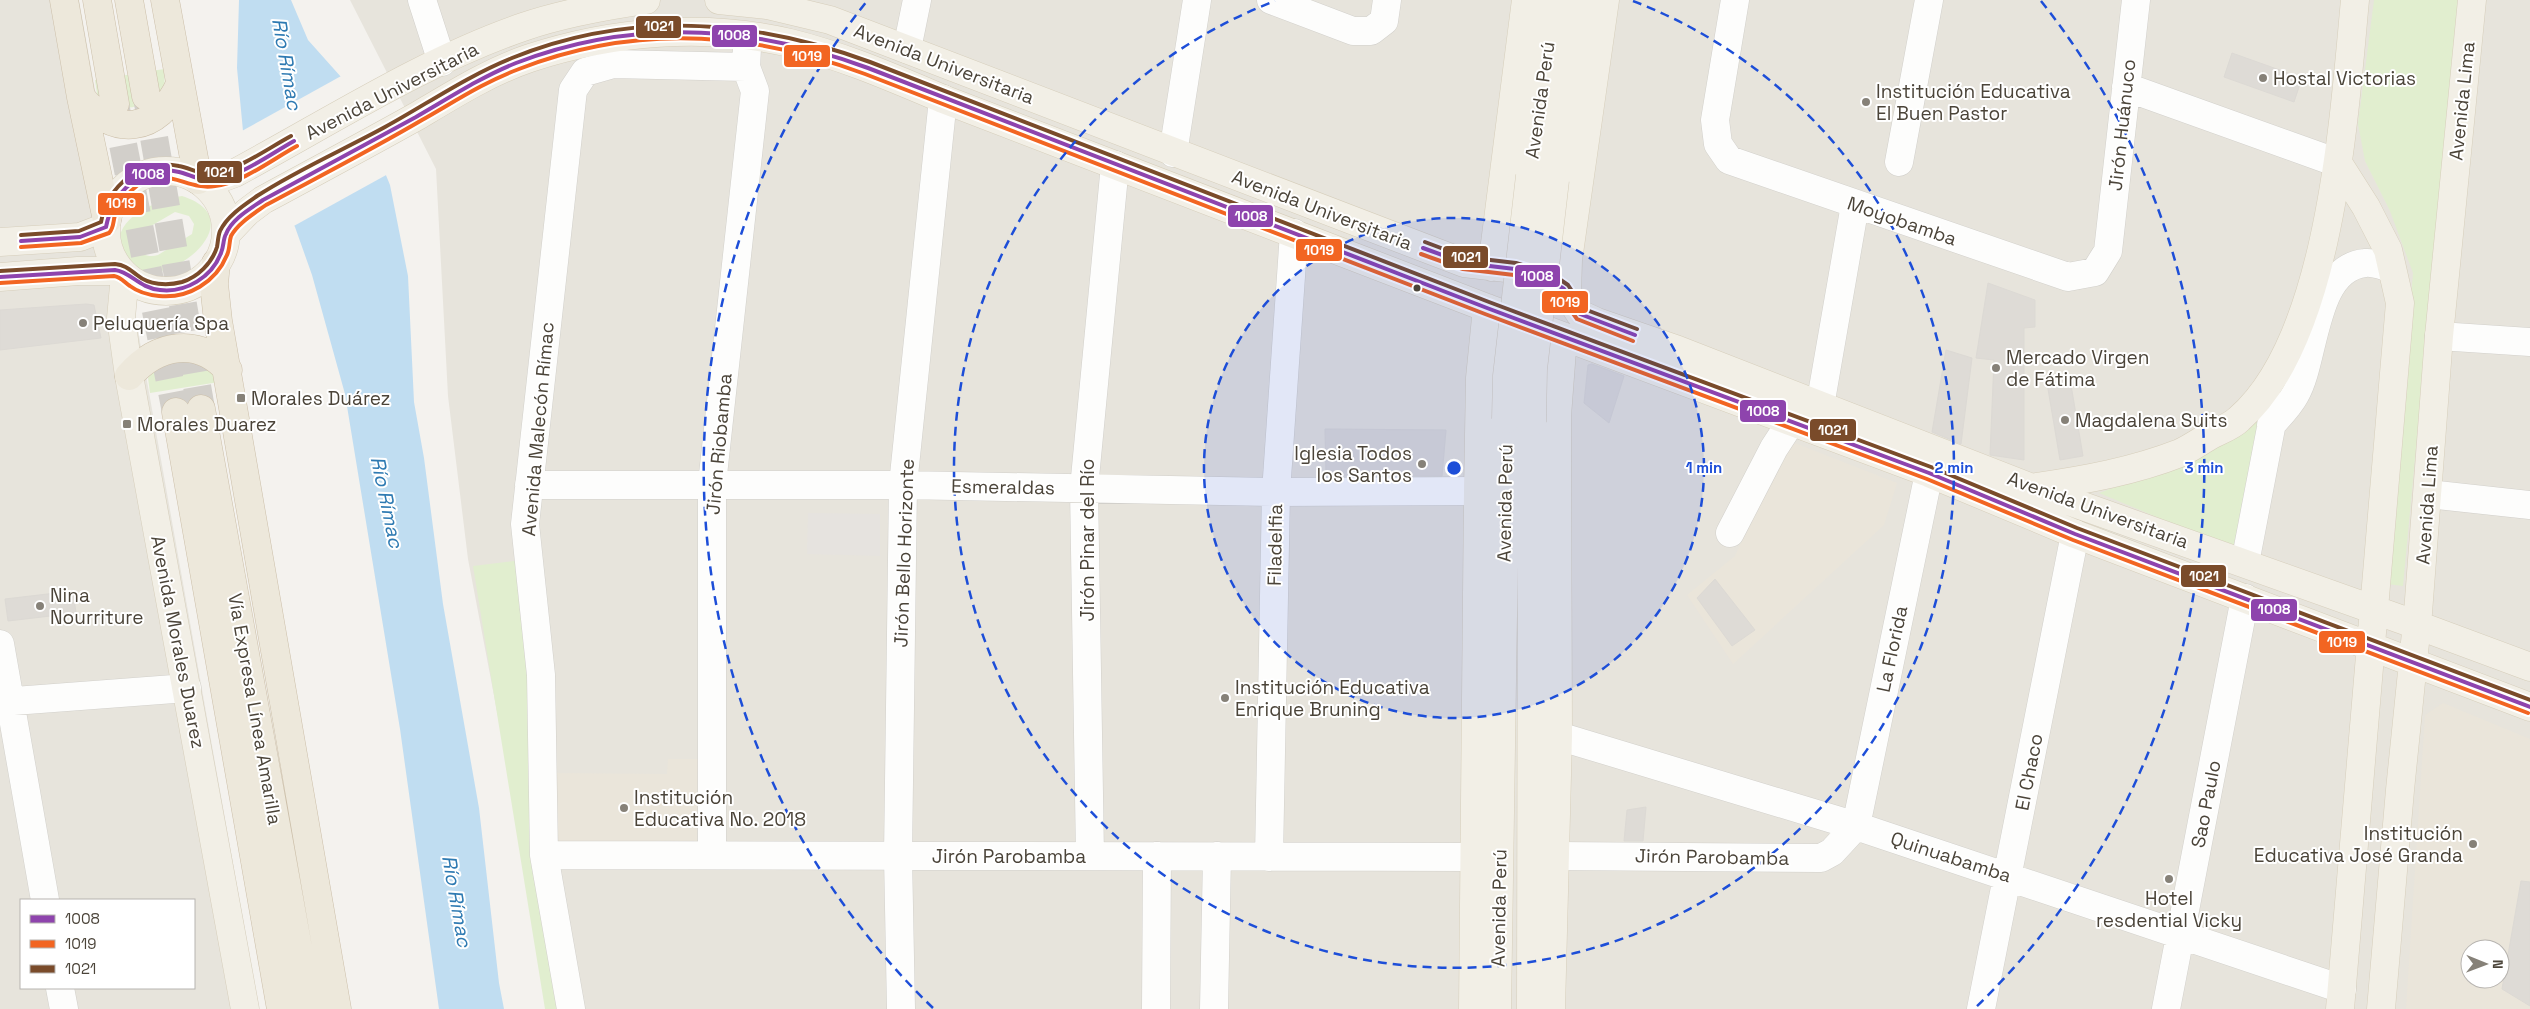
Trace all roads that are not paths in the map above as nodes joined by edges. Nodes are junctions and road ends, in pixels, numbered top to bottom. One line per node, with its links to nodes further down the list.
1 (64, 0): 29 (highway)
2 (97, 0): 31 (highway)
3 (129, 0): 28 (highway)
4 (165, 0): 26 (highway)
5 (422, 0): 24 (street)
6 (646, 0): 20 (main road, Avenida Universitaria)
7 (719, 0): 23 (main road, Avenida Universitaria)
8 (916, 0): 23 (street)
9 (1197, 0): 32 (street)
10 (1271, 0): 21 (street)
11 (1526, 0): 45 (main road, Avenida Perú)
12 (1553, 0): 36 (main road, Avenida Perú)
13 (1579, 0): 36 (main road, Avenida Perú)
14 (1605, 0): 49 (main road)
15 (1735, 0): 38 (street, Moyobamba)
16 (1929, 0): 33 (street)
17 (2136, 0): 27 (street, Jirón Huánuco)
18 (2355, 0): 34 (main road)
19 (2472, 0): 51 (main road, Avenida Lima)
20 (590, 4): 24 (main road, Avenida Universitaria)
21 (1385, 11)
22 (747, 36): 25 (street, Jirón Riobamba); 30 (main road, Avenida Universitaria); 40 (main road, Avenida Universitaria)
23 (907, 49): 32 (main road, Avenida Universitaria)
24 (442, 62): 37 (main road, Avenida Universitaria)
25 (746, 67): 62 (street, Jirón Riobamba); 63 (street, Avenida Malecón Rímac)
26 (180, 84): 29 (highway); 37 (highway)
27 (2126, 87): 34 (street); 43 (street, Jirón Huánuco)
28 (146, 96)
29 (81, 97): 39 (highway)
30 (943, 99): 35 (main road, Avenida Universitaria); 64 (street, Jirón Bello Horizonte)
31 (115, 104)
32 (1172, 153): 45 (main road, Avenida Universitaria)
33 (1900, 162)
34 (2338, 163): 46 (main road); 54 (main road)
35 (1115, 165): 41 (main road, Avenida Universitaria); 65 (street, Jirón Pinar del Río)
36 (1542, 178): 58 (main road, Avenida Perú, bridge)
37 (199, 181): 39 (main road); 40 (main road)
38 (1855, 205): 43 (street, Moyobamba); 57 (street)
39 (106, 223): 42 (main road); 47 (main road)
40 (226, 234): 44 (main road)
41 (1294, 234): 50 (main road, Avenida Universitaria); 67 (street, Filadelfia)
42 (0, 242)
43 (2108, 251)
44 (216, 263): 47 (main road); 55 (highway)
45 (1492, 267): 49 (main road, Avenida Universitaria)
46 (2392, 268): 60 (street); 75 (main road)
47 (123, 273): 48 (main road); 56 (main road, Avenida Morales Duarez)
48 (0, 277)
49 (1568, 295): 57 (main road, Avenida Universitaria)
50 (1487, 308): 52 (main road, Avenida Universitaria); 68 (main road, Avenida Perú)
51 (2439, 336): 53 (street); 69 (main road, Avenida Lima)
52 (1563, 337): 59 (main road, Avenida Universitaria); 84 (main road)
53 (2530, 342)
54 (2284, 356): 60 (street); 66 (main road)
55 (228, 370): 56 (highway); 104 (highway)
56 (129, 376): 81 (main road, Avenida Morales Duarez)
57 (1820, 406): 66 (main road, Avenida Universitaria)
58 (1519, 421): 110 (main road, Avenida Perú); 111 (main road, Avenida Perú)
59 (1791, 422): 61 (main road, Avenida Universitaria); 71 (street)
60 (2271, 425): 73 (street)
61 (1929, 473): 72 (main road, Avenida Universitaria); 85 (street, La Florida)
62 (712, 484): 63 (street, Esmeraldas); 64 (street, Esmeraldas); 87 (street, Jirón Riobamba)
63 (529, 485): 86 (street, Avenida Malecón Rímac)
64 (903, 485): 65 (street, Esmeraldas); 88 (street, Jirón Bello Horizonte)
65 (1084, 488): 67 (street, Esmeraldas); 89 (street, Jirón Pinar del Río)
66 (2032, 488): 73 (main road, Avenida Universitaria)
67 (1276, 492): 68 (street, Esmeraldas); 92 (street, Filadelfia)
68 (1478, 492): 94 (main road, Avenida Perú)
69 (2428, 494): 70 (street); 76 (main road, Avenida Lima)
70 (2530, 505)
71 (1730, 533)
72 (2076, 534): 74 (main road, Avenida Universitaria); 95 (street, El Chaco)
73 (2245, 563): 75 (main road, Avenida Universitaria)
74 (2245, 598): 78 (main road, Avenida Universitaria); 97 (street, Sao Paulo)
75 (2374, 610): 76 (main road, Avenida Universitaria); 78 (main road)
76 (2417, 624): 79 (main road, Avenida Lima); 80 (main road, Avenida Universitaria)
77 (0, 644): 82 (street)
78 (2371, 647): 79 (main road, Avenida Universitaria); 99 (main road)
79 (2413, 662): 83 (main road, Avenida Universitaria); 115 (main road, Avenida Lima)
80 (2530, 667)
81 (186, 688): 82 (street); 101 (main road, Avenida Morales Duarez)
82 (5, 701): 96 (street)
83 (2530, 707)
84 (1558, 736): 85 (street, Quinuabamba); 93 (main road)
85 (1856, 826): 93 (street, Jirón Parobamba); 95 (street, Quinuabamba)
86 (544, 855): 87 (street, Jirón Parobamba); 105 (street, Avenida Malecón Rímac)
87 (712, 855): 88 (street, Jirón Parobamba)
88 (898, 856): 89 (street, Jirón Parobamba); 106 (street, Jirón Bello Horizonte)
89 (1090, 856): 90 (street, Jirón Parobamba)
90 (1158, 856): 91 (street, Jirón Parobamba); 107 (street)
91 (1216, 856): 92 (street, Jirón Parobamba); 108 (street)
92 (1269, 856): 94 (street, Jirón Parobamba)
93 (1554, 856): 112 (main road)
94 (1473, 857): 109 (main road, Avenida Perú)
95 (2008, 876): 97 (street, Quinuabamba); 113 (street, El Chaco)
96 (44, 899)
97 (2181, 936): 99 (street, Quinuabamba); 114 (street, Sao Paulo)
98 (60, 989): 100 (street)
99 (2341, 999)
100 (64, 1009)
101 (245, 1009)
102 (281, 1009): 103 (highway, Vía Expresa Línea Amarilla)
103 (309, 1009)
104 (336, 1009)
105 (571, 1009)
106 (901, 1009)
107 (1156, 1009)
108 (1214, 1009)
109 (1473, 1009)
110 (1497, 1009)
111 (1531, 1009)
112 (1550, 1009)
113 (1981, 1009)
114 (2166, 1009)
115 (2381, 1009)

